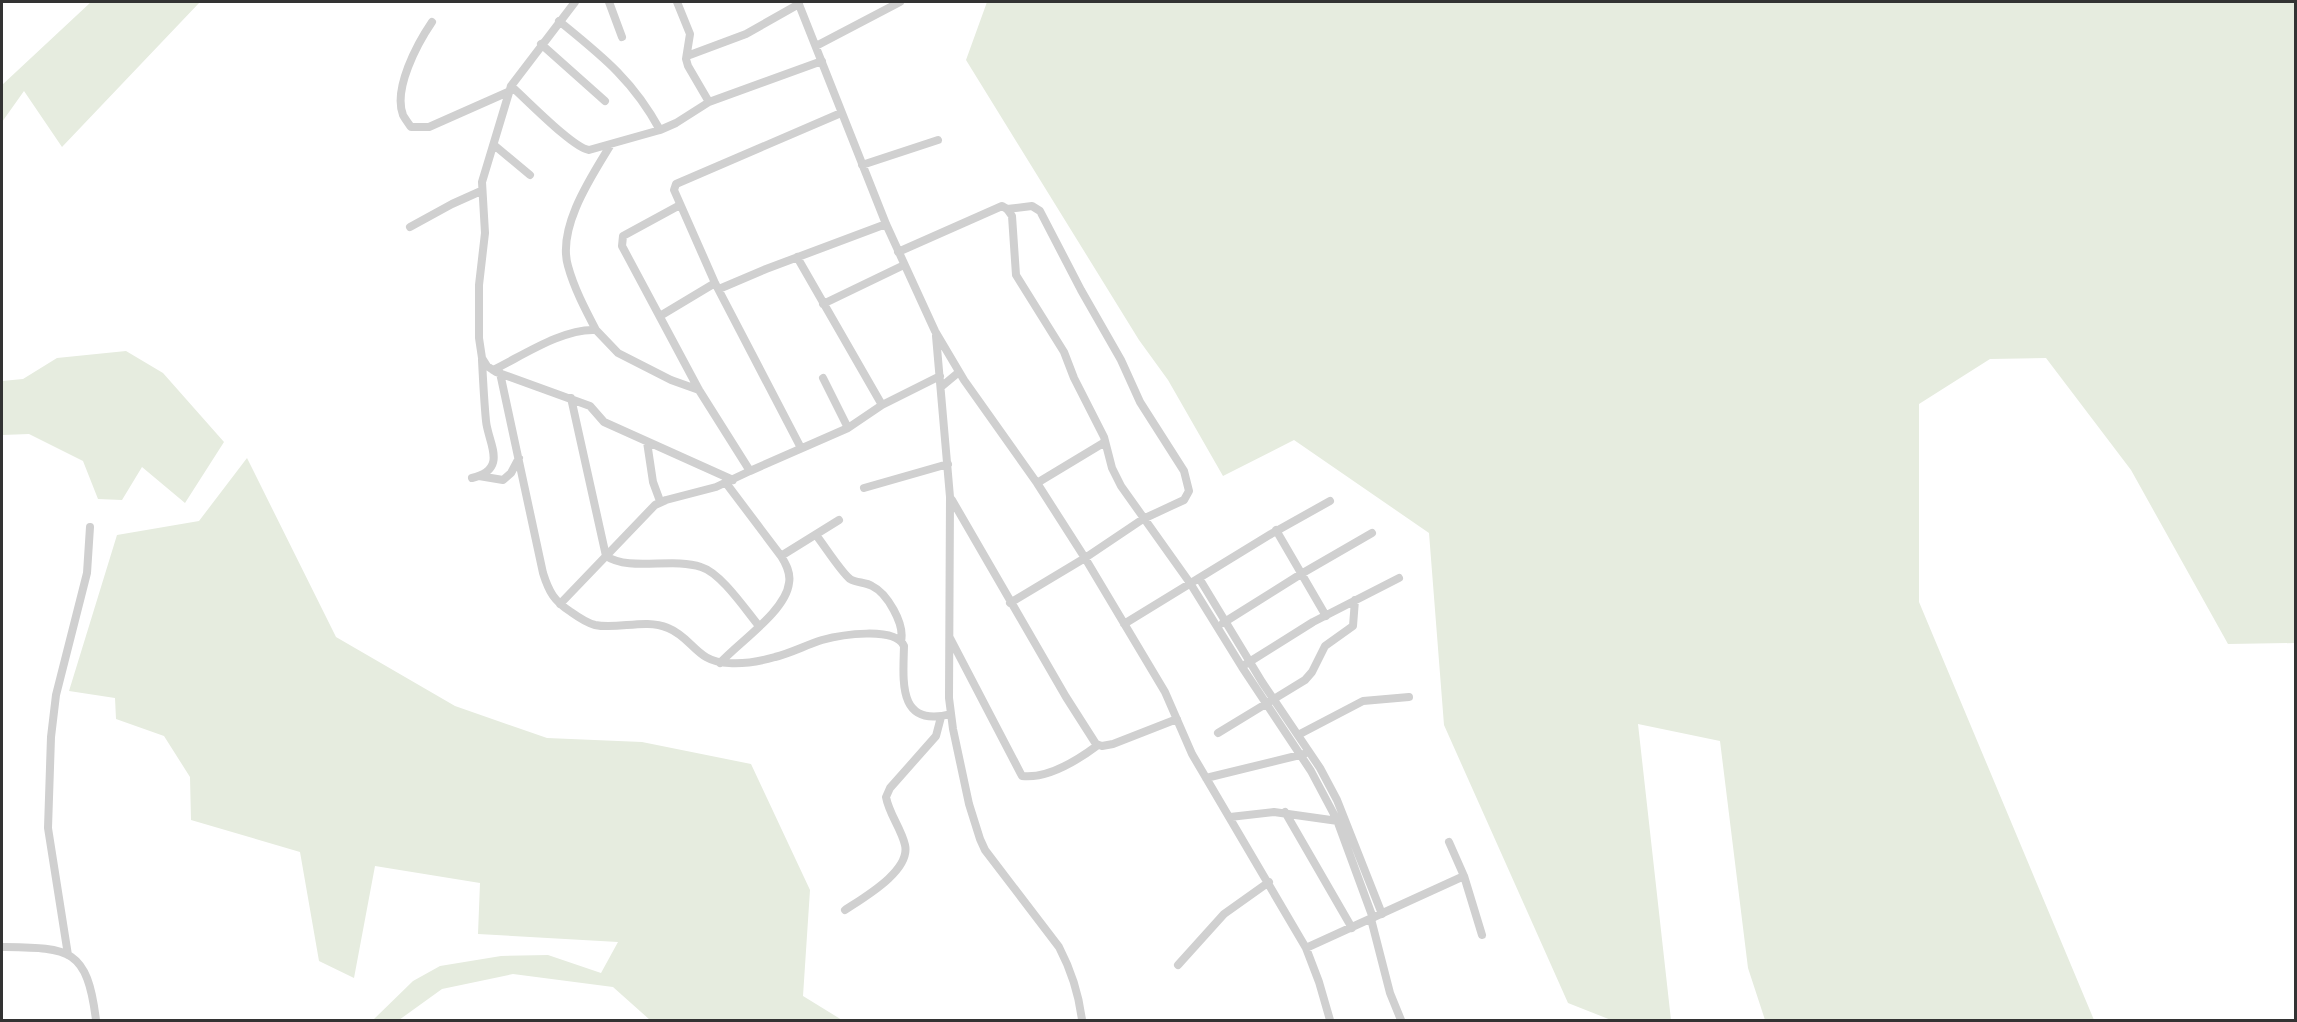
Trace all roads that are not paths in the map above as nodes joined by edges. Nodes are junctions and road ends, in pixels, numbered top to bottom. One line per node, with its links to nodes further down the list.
1 (575, 2): 6 (street)
2 (609, 2): 8 (street)
3 (677, 2): 11 (street)
4 (900, 2): 10 (street)
5 (798, 3): 10 (street); 11 (street)
6 (560, 21): 9 (street); 17 (street)
7 (432, 22): 13 (street)
8 (622, 37)
9 (541, 44): 13 (street); 14 (street)
10 (816, 46): 12 (street)
11 (687, 56): 15 (street)
12 (822, 62): 15 (street); 16 (street)
13 (510, 89): 19 (street); 20 (street)
14 (605, 101)
15 (710, 102): 17 (street)
16 (841, 113): 21 (street); 24 (street)
17 (660, 130): 20 (street)
18 (938, 140): 21 (street)
19 (494, 145): 22 (street); 23 (street)
20 (610, 146): 34 (street)
21 (862, 165): 26 (street)
22 (530, 175)
23 (481, 191): 27 (street); 36 (street)
24 (680, 205): 31 (street); 33 (street)
25 (1007, 209): 28 (street); 47 (street); 58 (street)
26 (886, 224): 28 (street); 29 (street)
27 (410, 227)
28 (898, 252): 30 (street)
29 (797, 257): 31 (street); 32 (street)
30 (904, 265): 32 (street); 35 (street)
31 (717, 286): 33 (street); 48 (street)
32 (823, 303): 44 (street)
33 (660, 316): 42 (street)
34 (596, 330): 37 (street); 42 (street)
35 (935, 331): 38 (street); 39 (street)
36 (482, 358): 37 (street); 49 (street)
37 (497, 372): 43 (street); 49 (street)
38 (959, 372): 41 (street); 53 (street)
39 (940, 375): 41 (street); 44 (street)
40 (823, 378): 45 (street)
41 (941, 387): 50 (street)
42 (699, 390): 51 (street)
43 (571, 398): 46 (street); 64 (street)
44 (882, 405): 45 (street)
45 (848, 428): 48 (street)
46 (647, 442): 52 (street); 56 (street)
47 (1105, 442): 53 (street); 58 (street)
48 (801, 448): 51 (street)
49 (519, 458): 73 (street)
50 (948, 465): 54 (street); 55 (street)
51 (750, 471): 52 (street)
52 (729, 481): 56 (street); 65 (street)
53 (1037, 483): 66 (street)
54 (864, 488)
55 (950, 497): 72 (street); 79 (street)
56 (660, 501): 64 (street)
57 (1330, 501): 61 (street)
58 (1143, 519): 66 (street); 70 (street)
59 (839, 520): 63 (street)
60 (90, 527): 110 (street)
61 (1276, 530): 67 (street); 68 (street)
62 (1372, 533): 67 (street)
63 (816, 535): 65 (street); 80 (street)
64 (606, 556): 73 (street); 77 (street)
65 (781, 556): 77 (street)
66 (1085, 558): 72 (street); 76 (street)
67 (1301, 574): 74 (street); 75 (street)
68 (1199, 578): 70 (street); 75 (street)
69 (1399, 578): 71 (street)
70 (1190, 583): 76 (street); 78 (street)
71 (1355, 600): 74 (street); 86 (street)
72 (1010, 603): 92 (street)
73 (560, 604): 82 (street)
74 (1326, 616): 84 (street)
75 (1225, 622): 78 (street); 84 (street)
76 (1124, 624): 89 (street)
77 (759, 626): 82 (street)
78 (1217, 627): 84 (street)
79 (949, 636): 81 (street); 83 (street)
80 (901, 641): 82 (street); 88 (street)
81 (949, 656): 83 (street); 87 (street)
82 (720, 663)
83 (965, 664): 92 (street)
84 (1246, 664): 86 (street)
85 (1409, 698): 91 (street)
86 (1269, 702): 90 (street); 91 (street); 94 (street)
87 (951, 714): 88 (street); 114 (street)
88 (941, 717): 103 (street)
89 (1177, 719): 92 (street); 95 (street)
90 (1218, 733)
91 (1298, 735): 93 (street)
92 (1098, 745)
93 (1311, 753): 94 (street); 99 (street)
94 (1301, 755): 95 (street); 98 (street)
95 (1206, 778): 97 (street)
96 (1285, 812): 97 (street); 98 (street); 106 (street)
97 (1230, 817): 102 (street)
98 (1337, 820): 99 (street); 105 (street)
99 (1346, 822): 104 (street)
100 (1449, 842): 101 (street)
101 (1464, 876): 104 (street); 107 (street)
102 (1269, 882): 109 (street); 111 (street)
103 (845, 910)
104 (1383, 914): 105 (street)
105 (1372, 919): 106 (street); 115 (street)
106 (1352, 928): 109 (street)
107 (1482, 935)
108 (2, 947): 110 (street)
109 (1306, 948): 112 (street)
110 (68, 955): 113 (street)
111 (1178, 965)
112 (1330, 1019)
113 (96, 1020)
114 (1082, 1020)
115 (1401, 1020)

